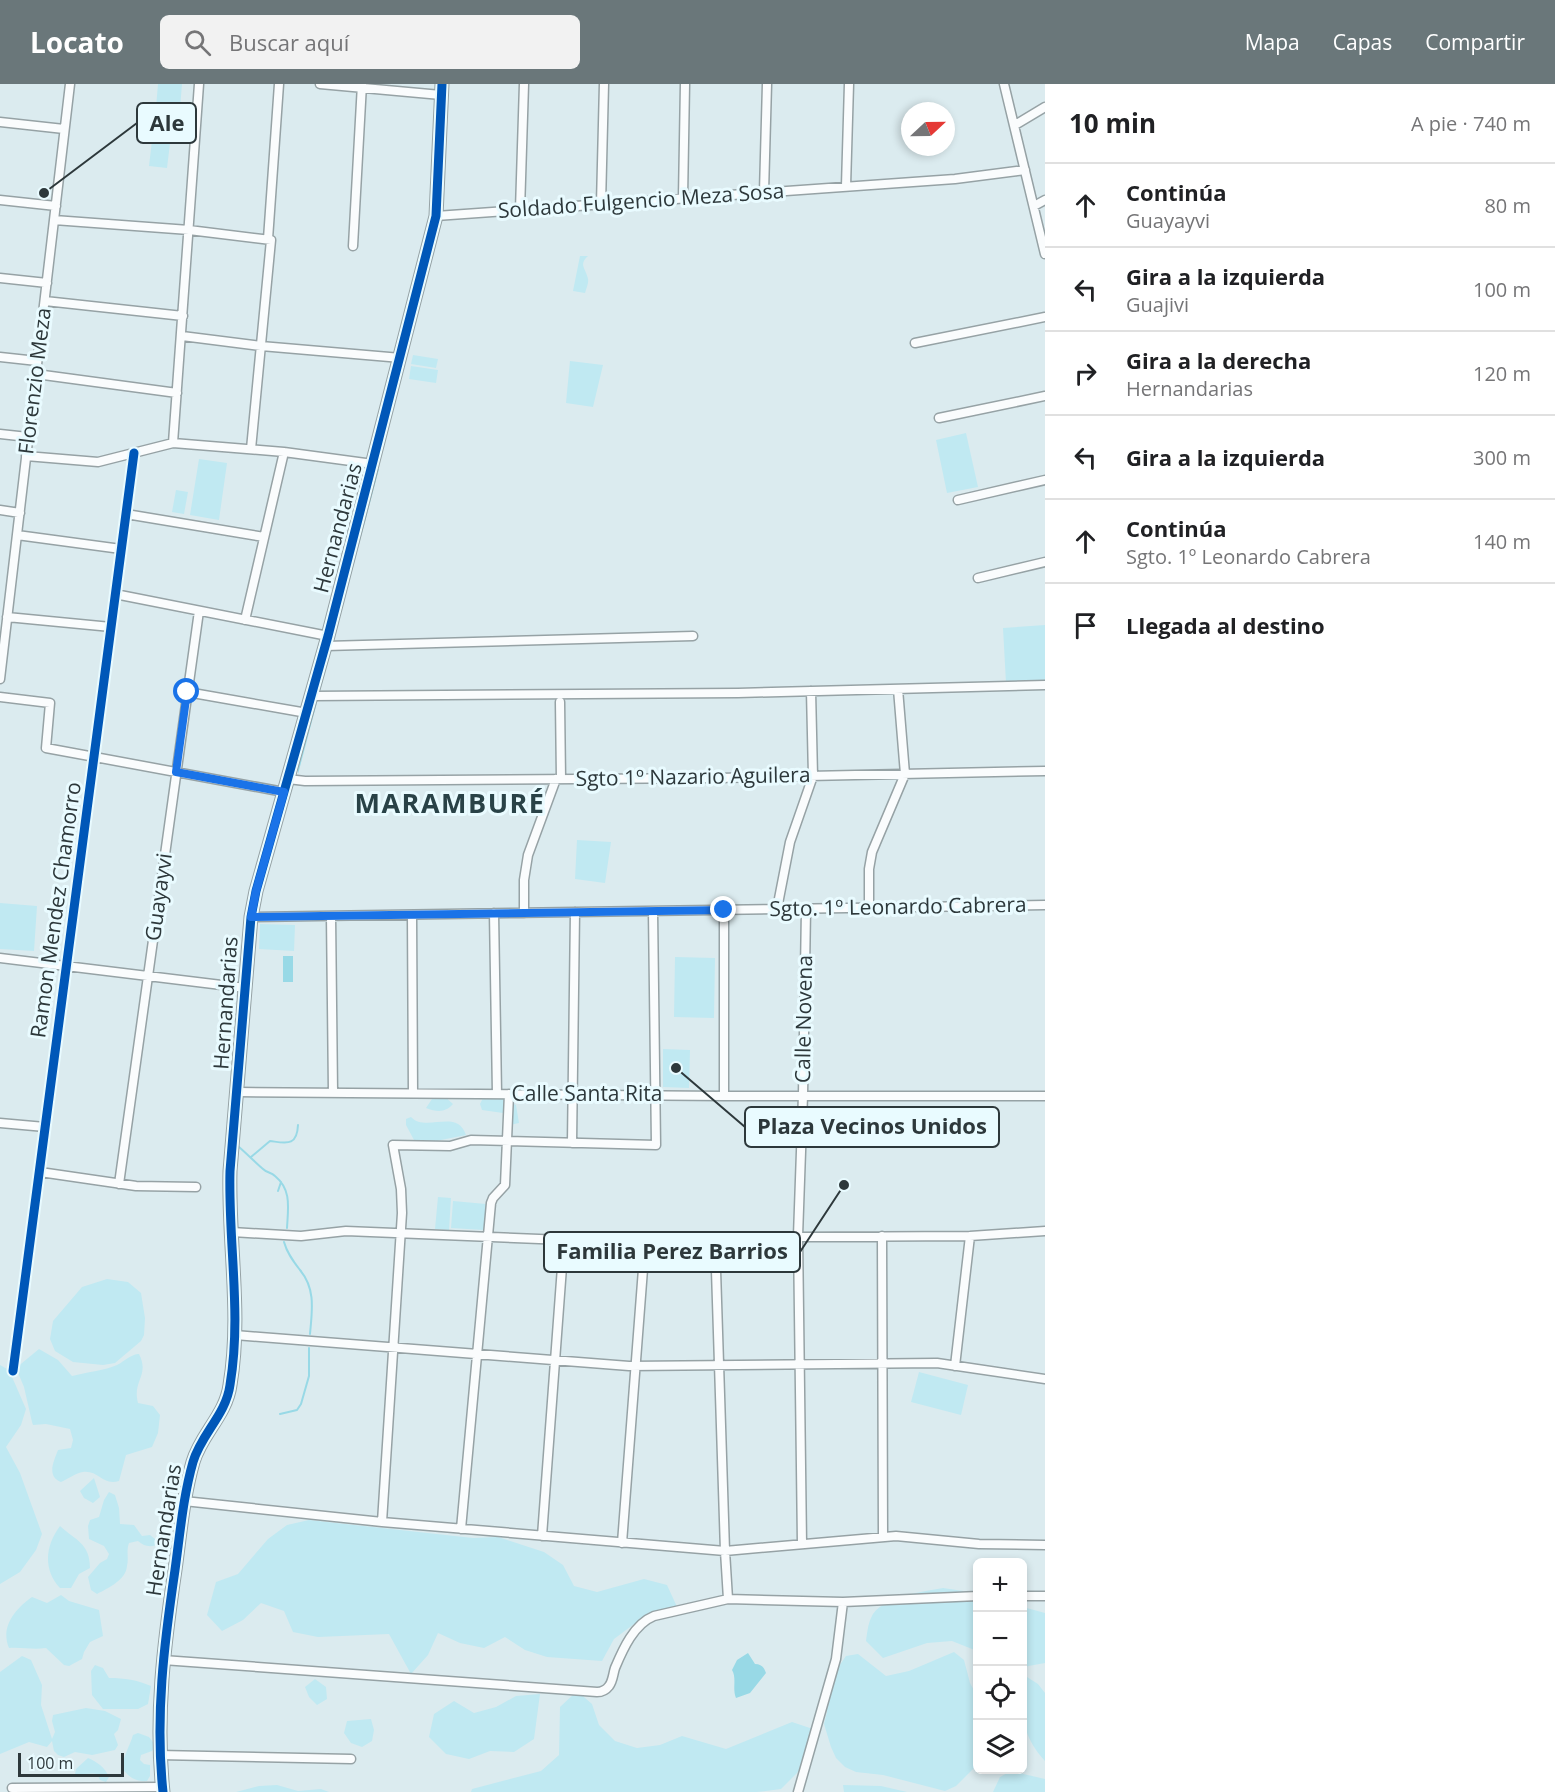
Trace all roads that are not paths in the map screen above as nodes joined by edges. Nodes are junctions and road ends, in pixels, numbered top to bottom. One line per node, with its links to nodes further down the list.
1 (69, 84): 16 (street, Florenzio Meza)
2 (199, 84): 29 (street)
3 (279, 84): 30 (street)
4 (320, 84): 11 (street)
5 (524, 84): 26 (street)
6 (604, 84): 23 (street)
7 (685, 84): 20 (street)
8 (767, 84): 19 (street)
9 (849, 84): 18 (street)
10 (1004, 84): 15 (street)
11 (362, 87): 12 (street); 31 (street)
12 (441, 90): 27 (street, Hernandarias)
13 (1045, 107): 15 (street)
14 (0, 122): 16 (street)
15 (1015, 125): 17 (street)
16 (64, 129): 24 (street, Florenzio Meza)
17 (1025, 170): 18 (street, Soldado Fulgencio Meza Sosa); 25 (street)
18 (846, 186): 19 (street, Soldado Fulgencio Meza Sosa)
19 (764, 192): 20 (street, Soldado Fulgencio Meza Sosa)
20 (682, 198): 23 (street, Soldado Fulgencio Meza Sosa)
21 (0, 200): 24 (street)
22 (1045, 200): 25 (street)
23 (601, 204): 26 (street, Soldado Fulgencio Meza Sosa)
24 (56, 206): 28 (street, Florenzio Meza)
25 (1034, 206): 32 (street)
26 (520, 210): 27 (street, Soldado Fulgencio Meza Sosa)
27 (436, 216): 42 (street, Hernandarias)
28 (54, 220): 29 (street); 34 (street, Florenzio Meza)
29 (189, 230): 30 (street); 36 (street)
30 (268, 239): 40 (street)
31 (353, 246)
32 (1045, 254)
33 (0, 278): 34 (street)
34 (47, 283): 35 (street, Florenzio Meza)
35 (45, 301): 36 (street); 43 (street, Florenzio Meza)
36 (183, 316): 38 (street)
37 (1045, 317): 39 (street)
38 (182, 336): 40 (street); 45 (street)
39 (915, 343)
40 (261, 346): 42 (street); 51 (street)
41 (0, 357): 43 (street)
42 (401, 358): 55 (street, Hernandarias)
43 (37, 362): 44 (street, Florenzio Meza)
44 (36, 374): 45 (street); 49 (street, Florenzio Meza)
45 (177, 393): 50 (street)
46 (1045, 396): 47 (street)
47 (939, 418)
48 (0, 434): 49 (street)
49 (28, 437): 54 (street, Florenzio Meza)
50 (173, 443): 51 (street); 53 (street)
51 (251, 449): 52 (street)
52 (284, 452): 55 (street); 62 (street)
53 (134, 453): 54 (street); 60 (street, Ramon Mendez Chamorro)
54 (26, 456): 59 (street, Florenzio Meza)
55 (374, 464): 74 (street, Hernandarias)
56 (1045, 480): 57 (street)
57 (958, 500)
58 (0, 510): 59 (street)
59 (20, 513): 61 (street, Florenzio Meza)
60 (126, 514): 62 (street); 63 (street, Ramon Mendez Chamorro)
61 (17, 535): 63 (street); 67 (street, Florenzio Meza)
62 (264, 537): 71 (street)
63 (121, 549): 68 (street, Ramon Mendez Chamorro)
64 (1045, 562): 65 (street)
65 (978, 578)
66 (0, 589): 67 (street)
67 (10, 590): 70 (street, Florenzio Meza)
68 (116, 594): 69 (street); 72 (street, Ramon Mendez Chamorro)
69 (199, 611): 71 (street); 80 (street, Guayayvi)
70 (7, 617): 72 (street); 75 (street, Florenzio Meza)
71 (245, 620): 74 (street)
72 (111, 627): 85 (street, Ramon Mendez Chamorro)
73 (693, 636): 74 (street)
74 (327, 641): 81 (street, Hernandarias)
75 (1, 667): 76 (street, Florenzio Meza)
76 (0, 679)
77 (1045, 686): 78 (street)
78 (898, 689): 79 (street); 88 (street)
79 (811, 691): 81 (street); 89 (street)
80 (187, 692): 84 (street); 87 (street, Guayayvi)
81 (312, 696): 84 (street, Hernandarias)
82 (0, 697): 85 (street)
83 (560, 702): 91 (street)
84 (307, 713): 90 (street, Hernandarias)
85 (94, 757): 87 (street); 106 (street, Ramon Mendez Chamorro)
86 (1045, 771): 88 (street, Sgto 1º Nazario Aguilera)
87 (176, 772): 92 (street); 107 (street, Guayayvi)
88 (905, 774): 89 (street, Sgto 1º Nazario Aguilera); 94 (street)
89 (813, 776): 91 (street, Sgto 1º Nazario Aguilera); 95 (street)
90 (288, 779): 91 (street, Sgto 1º Nazario Aguilera); 92 (street, Hernandarias)
91 (558, 779): 101 (street)
92 (284, 792): 104 (street, Hernandarias)
93 (1045, 905): 94 (street, Sgto. 1º Leonardo Cabrera)
94 (869, 908): 96 (street, Sgto. 1º Leonardo Cabrera)
95 (777, 909): 96 (street, Sgto. 1º Leonardo Cabrera); 97 (street, Sgto. 1º Leonardo Cabrera)
96 (806, 909): 116 (street, Calle Novena)
97 (724, 910): 98 (street, Sgto. 1º Leonardo Cabrera); 117 (street)
98 (653, 911): 99 (street, Sgto. 1º Leonardo Cabrera); 115 (street)
99 (573, 912): 101 (street, Sgto. 1º Leonardo Cabrera); 114 (street)
100 (494, 913): 101 (street, Sgto. 1º Leonardo Cabrera); 102 (street, Sgto. 1º Leonardo Cabrera); 112 (street)
101 (524, 913)
102 (412, 915): 103 (street, Sgto. 1º Leonardo Cabrera); 111 (street)
103 (331, 916): 104 (street, Sgto. 1º Leonardo Cabrera); 110 (street)
104 (251, 917): 108 (street, Hernandarias)
105 (0, 958): 106 (street)
106 (67, 966): 107 (street); 120 (street, Ramon Mendez Chamorro)
107 (147, 976): 108 (street); 124 (street, Guayayvi)
108 (246, 988): 109 (street, Hernandarias)
109 (238, 1092): 110 (street, Calle Santa Rita); 127 (street, Hernandarias)
110 (333, 1092): 111 (street, Calle Santa Rita)
111 (413, 1093): 112 (street, Calle Santa Rita)
112 (497, 1094): 113 (street, Calle Santa Rita)
113 (508, 1094): 114 (street, Calle Santa Rita); 121 (street)
114 (572, 1094): 115 (street, Calle Santa Rita); 122 (street)
115 (655, 1095): 117 (street, Calle Santa Rita); 122 (street)
116 (803, 1095): 117 (street, Calle Santa Rita); 118 (street, Calle Santa Rita); 129 (street, Calle Novena)
117 (724, 1096)
118 (1045, 1096)
119 (0, 1123): 120 (street)
120 (45, 1127): 123 (street, Ramon Mendez Chamorro)
121 (507, 1141): 122 (street); 128 (street); 132 (street)
122 (572, 1143)
123 (40, 1172): 124 (street); 145 (street, Ramon Mendez Chamorro)
124 (118, 1184): 125 (street)
125 (196, 1187)
126 (1045, 1231): 131 (street)
127 (232, 1232): 128 (street); 136 (street, Hernandarias)
128 (402, 1234): 132 (street); 137 (street)
129 (798, 1236): 130 (street); 133 (street); 142 (street, Calle Novena)
130 (882, 1236): 131 (street); 140 (street)
131 (970, 1236): 144 (street)
132 (488, 1237): 134 (street); 138 (street)
133 (716, 1239): 135 (street); 141 (street)
134 (564, 1240): 135 (street); 139 (street)
135 (645, 1242): 143 (street)
136 (235, 1335): 137 (street); 147 (street, Hernandarias)
137 (394, 1348): 138 (street); 148 (street)
138 (478, 1354): 139 (street); 149 (street)
139 (555, 1360): 143 (street); 150 (street)
140 (883, 1364): 142 (street); 144 (street); 151 (street)
141 (719, 1365): 142 (street); 143 (street); 155 (street)
142 (800, 1365): 153 (street, Calle Novena)
143 (635, 1366): 152 (street)
144 (955, 1366): 146 (street)
145 (14, 1371)
146 (1045, 1379)
147 (184, 1501): 148 (street); 161 (street, Hernandarias)
148 (382, 1522): 149 (street)
149 (461, 1529): 150 (street)
150 (542, 1536): 152 (street)
151 (883, 1536): 153 (street); 154 (street)
152 (621, 1543): 155 (street)
153 (802, 1544): 155 (street)
154 (1045, 1545)
155 (725, 1551): 159 (street)
156 (973, 1596): 160 (street)
157 (1027, 1596): 158 (street)
158 (1045, 1596)
159 (728, 1599): 160 (street); 161 (street)
160 (843, 1602): 166 (street)
161 (163, 1659): 162 (street, Hernandarias)
162 (159, 1755): 163 (street); 165 (street, Hernandarias)
163 (351, 1760)
164 (12, 1788): 165 (street)
165 (162, 1790)
166 (798, 1792)

